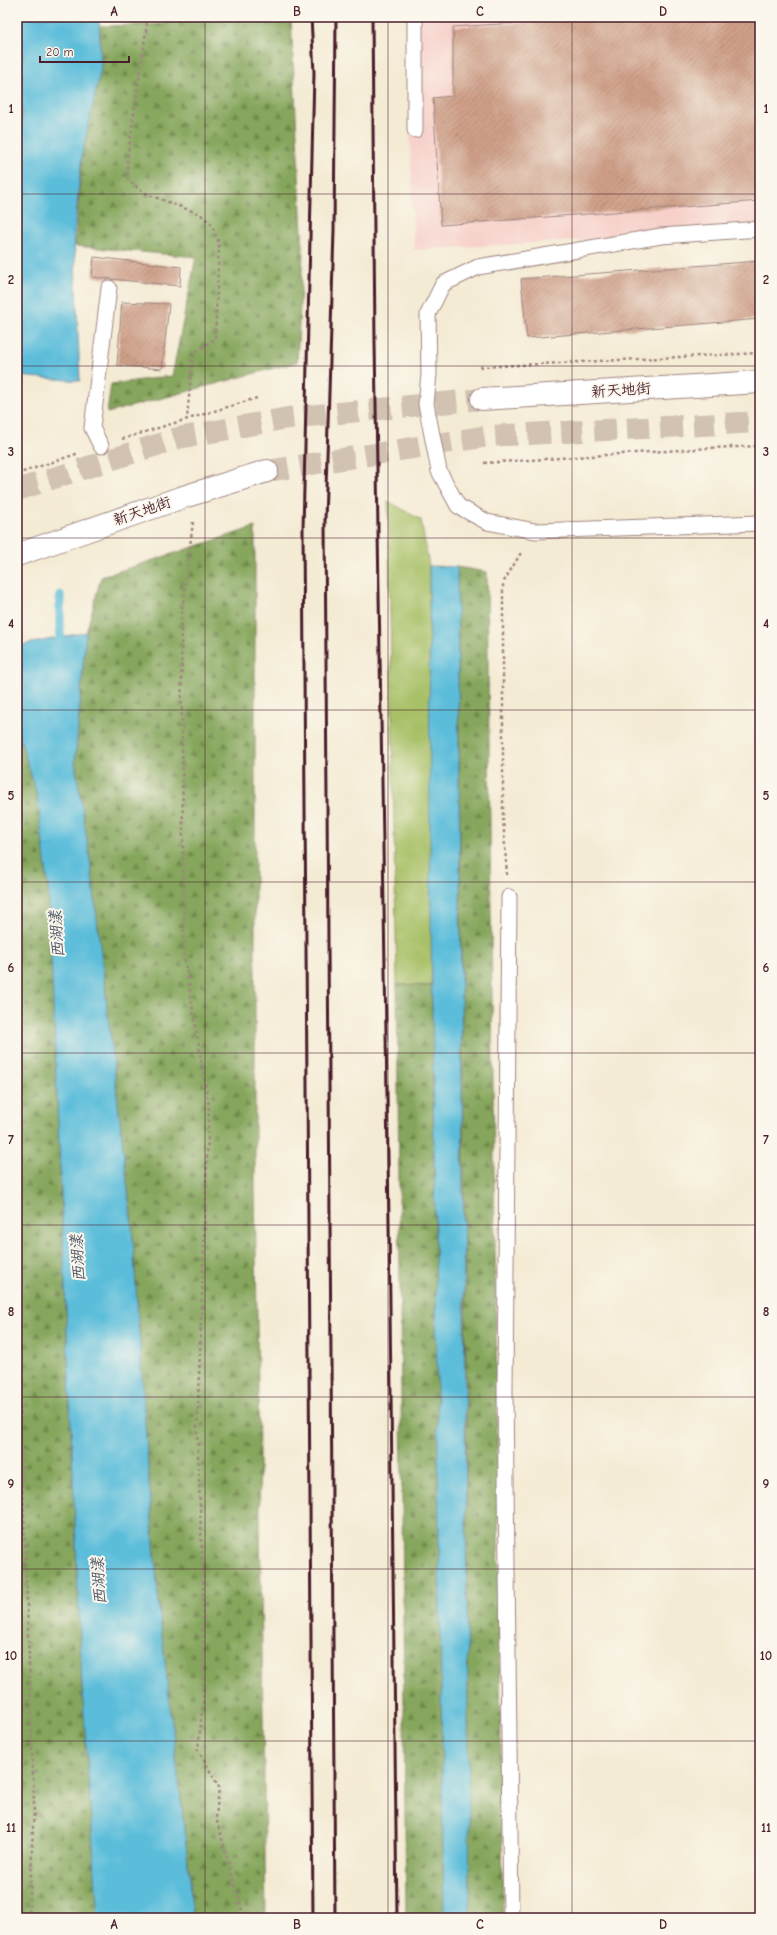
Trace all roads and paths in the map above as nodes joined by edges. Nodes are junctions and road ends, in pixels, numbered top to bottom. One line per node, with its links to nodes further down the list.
1 (148, 17): 11 (path)
2 (415, 17): 3 (lane)
3 (415, 130)
4 (760, 229): 19 (lane)
5 (109, 288): 12 (lane)
6 (760, 353): 7 (path)
7 (480, 367)
8 (760, 382): 10 (main road, 新天地街)
9 (257, 398): 11 (path)
10 (482, 399)
11 (187, 418): 12 (path)
12 (101, 446): 16 (path)
13 (760, 446): 14 (path)
14 (484, 463)
15 (267, 471): 20 (main road, 新天地街)
16 (17, 474)
17 (193, 521): 24 (path)
18 (760, 523): 19 (lane)
19 (535, 531): 21 (path)
20 (17, 555)
21 (509, 897): 25 (lane)
22 (17, 1316): 23 (path)
23 (29, 1918)
24 (244, 1918)
25 (511, 1918)

